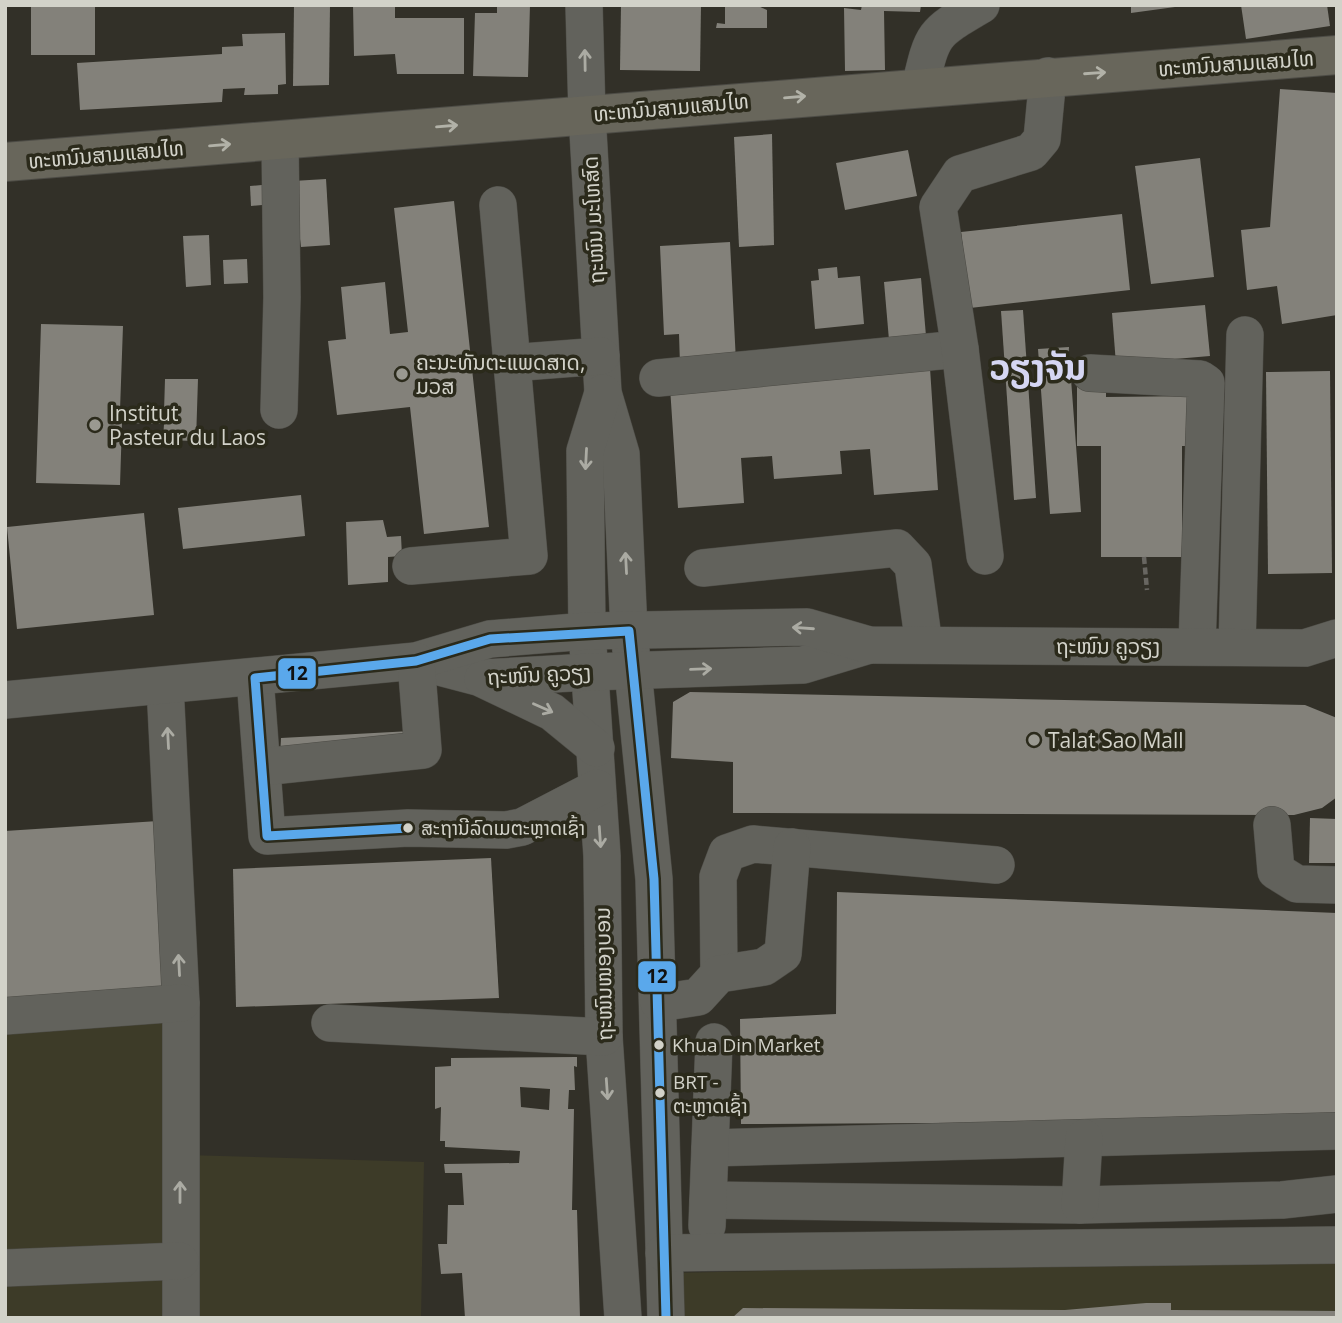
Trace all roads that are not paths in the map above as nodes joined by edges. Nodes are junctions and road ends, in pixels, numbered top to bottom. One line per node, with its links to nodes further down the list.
1 (584, 5): 6 (street, ຖະໜົນ ມະໂຫສົດ, one-way to 1)
2 (981, 5): 5 (street)
3 (1337, 55): 4 (main road, ທະຫນົນສາມແສນໄທ, one-way to 3)
4 (1048, 76): 5 (main road, ທະຫນົນສາມແສນໄທ); 11 (street)
5 (920, 87): 6 (main road, ທະຫນົນສາມແສນໄທ, one-way to 5)
6 (586, 114): 7 (main road, ທະຫນົນສາມແສນໄທ, one-way to 6); 12 (street, ຖະໜົນ ມະໂຫສົດ)
7 (280, 140): 8 (main road, ທະຫນົນສາມແສນໄທ, one-way to 7); 17 (street)
8 (5, 162)
9 (498, 205): 13 (street)
10 (1245, 335): 26 (street)
11 (960, 349): 15 (street); 18 (street)
12 (601, 356): 13 (street); 16 (street, ຖະໜົນ ມະໂຫສົດ)
13 (510, 363): 19 (street)
14 (1090, 373): 25 (street)
15 (659, 378)
16 (603, 393): 21 (street, ຖະໜົນ ມະໂຫສົດ, one-way to 21); 22 (street, ຖະໜົນ ມະໂຫສົດ, one-way to 16)
17 (279, 410)
18 (985, 556)
19 (411, 566)
20 (703, 568): 24 (street)
21 (587, 631): 22 (street, ຖະໜົນ ຄູວຽງ); 28 (street, ຖະໜົນ ຄູວຽງ); 29 (street, ຖະໜົນໜອງບອນ)
22 (629, 631): 23 (street, ຖະໜົນ ຄູວຽງ, one-way to 22); 30 (street)
23 (869, 645): 24 (street, ຖະໜົນ ຄູວຽງ); 30 (street, ຖະໜົນ ຄູວຽງ, one-way to 23)
24 (924, 645): 25 (street, ຖະໜົນ ຄູວຽງ)
25 (1198, 646): 26 (street, ຖະໜົນ ຄູວຽງ)
26 (1237, 647): 27 (street, ຖະໜົນ ຄູວຽງ)
27 (1326, 649)
28 (416, 661): 31 (street); 32 (street, ຖະໜົນ ຄູວຽງ); 36 (street)
29 (589, 671): 30 (street, ຖະໜົນ ຄູວຽງ); 32 (street, ຖະໜົນ ຄູວຽງ); 35 (street, ຖະໜົນໜອງບອນ)
30 (633, 671): 44 (street)
31 (255, 678): 33 (street); 36 (street)
32 (482, 678): 35 (street, one-way to 35)
33 (165, 687): 34 (street); 43 (street, one-way to 33)
34 (5, 700)
35 (596, 748): 37 (street, ຖະໜົນໜອງບອນ)
36 (262, 767): 37 (street)
37 (597, 788): 47 (street, ຖະໜົນໜອງບອນ, one-way to 47)
38 (1272, 825): 41 (street)
39 (792, 847): 40 (street); 42 (street); 42 (street)
40 (996, 865)
41 (1337, 885)
42 (719, 974): 44 (street)
43 (181, 1003): 45 (street); 60 (street, one-way to 43)
44 (659, 1003): 59 (street)
45 (5, 1016)
46 (330, 1023): 47 (street)
47 (604, 1037): 63 (street, ຖະໜົນໜອງບອນ, one-way to 63)
48 (714, 1042): 51 (street)
49 (1337, 1131): 50 (street)
50 (1084, 1138): 51 (street); 55 (street)
51 (710, 1148): 53 (street)
52 (1337, 1194): 54 (street)
53 (708, 1200): 55 (street); 58 (street)
54 (1282, 1200): 55 (street); 56 (street)
55 (1080, 1205)
56 (1281, 1245): 57 (street); 58 (street)
57 (1337, 1245)
58 (706, 1251): 59 (street)
59 (664, 1253): 64 (street)
60 (180, 1261): 61 (street); 62 (street)
61 (5, 1268)
62 (181, 1318)
63 (623, 1318)
64 (666, 1318)

